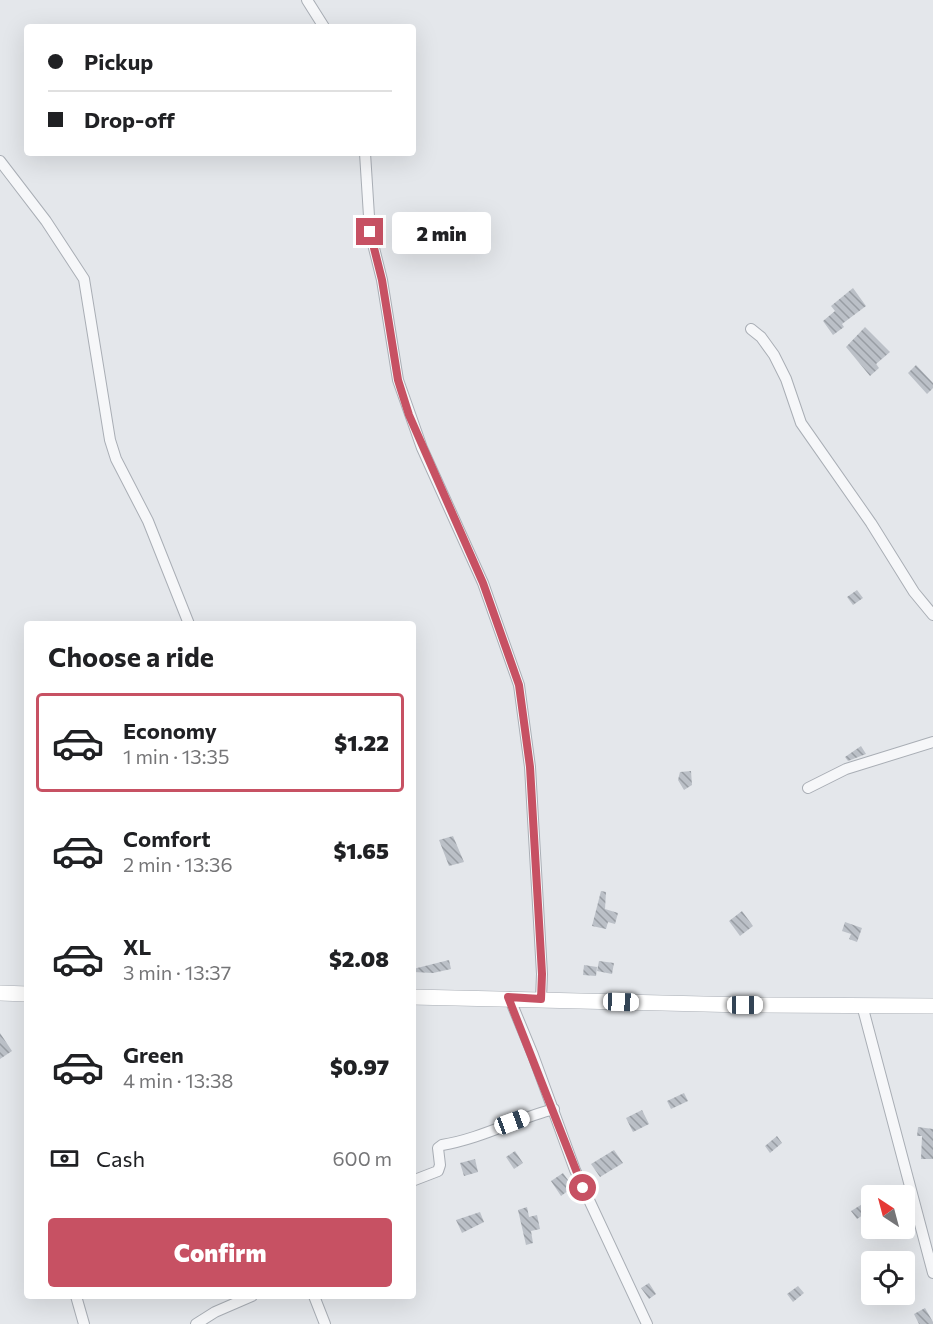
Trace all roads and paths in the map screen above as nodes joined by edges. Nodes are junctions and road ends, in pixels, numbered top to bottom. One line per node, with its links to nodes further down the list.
1 (307, 0): 2 (street)
2 (322, 24)
3 (365, 156): 14 (street)
4 (0, 161): 7 (street)
5 (751, 329): 6 (street)
6 (933, 615)
7 (188, 621)
8 (933, 742): 9 (street)
9 (808, 789)
10 (0, 993): 11 (main road)
11 (24, 994)
12 (416, 997): 13 (main road)
13 (508, 997): 14 (main road); 17 (street)
14 (541, 999): 15 (main road)
15 (862, 1005): 16 (main road); 19 (street)
16 (933, 1006)
17 (554, 1110): 18 (street); 26 (street)
18 (416, 1180)
19 (933, 1273)
20 (77, 1299): 23 (street)
21 (245, 1299): 24 (street)
22 (315, 1299): 25 (street)
23 (84, 1324)
24 (196, 1324)
25 (325, 1324)
26 (647, 1324)

